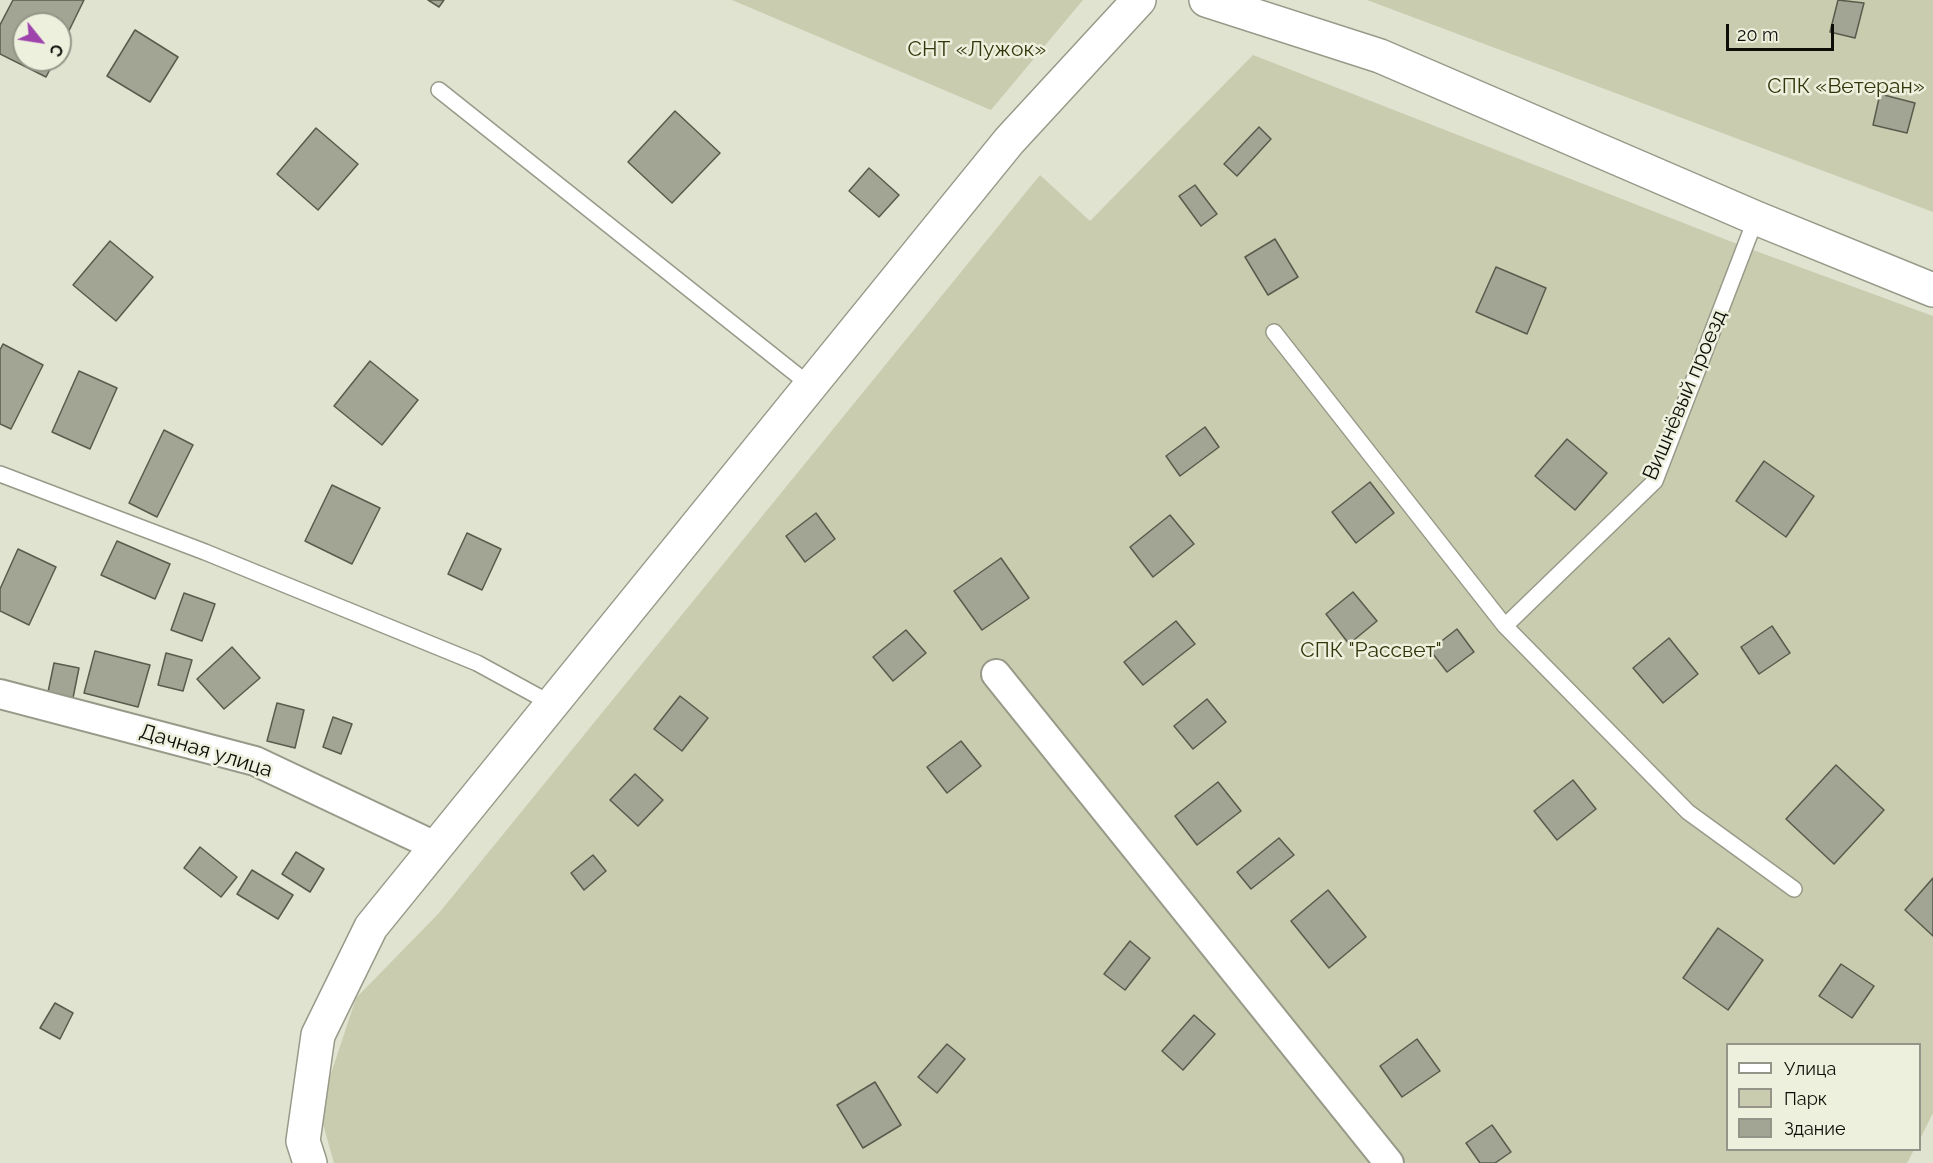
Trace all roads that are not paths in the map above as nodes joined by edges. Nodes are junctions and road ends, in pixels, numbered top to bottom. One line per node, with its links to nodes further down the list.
1 (1139, 0): 7 (street)
2 (1206, 0): 4 (street)
3 (439, 90): 7 (lane)
4 (1756, 218): 5 (street); 9 (lane, Вишнёвый проезд)
5 (1933, 290)
6 (1274, 332): 9 (lane)
7 (811, 386): 12 (street)
8 (0, 474): 12 (lane)
9 (1505, 626): 14 (lane)
10 (996, 674): 16 (street)
11 (0, 694): 13 (street, Дачная улица)
12 (552, 704): 13 (street)
13 (437, 847): 15 (street)
14 (1794, 890)
15 (310, 1163)
16 (1389, 1163)

